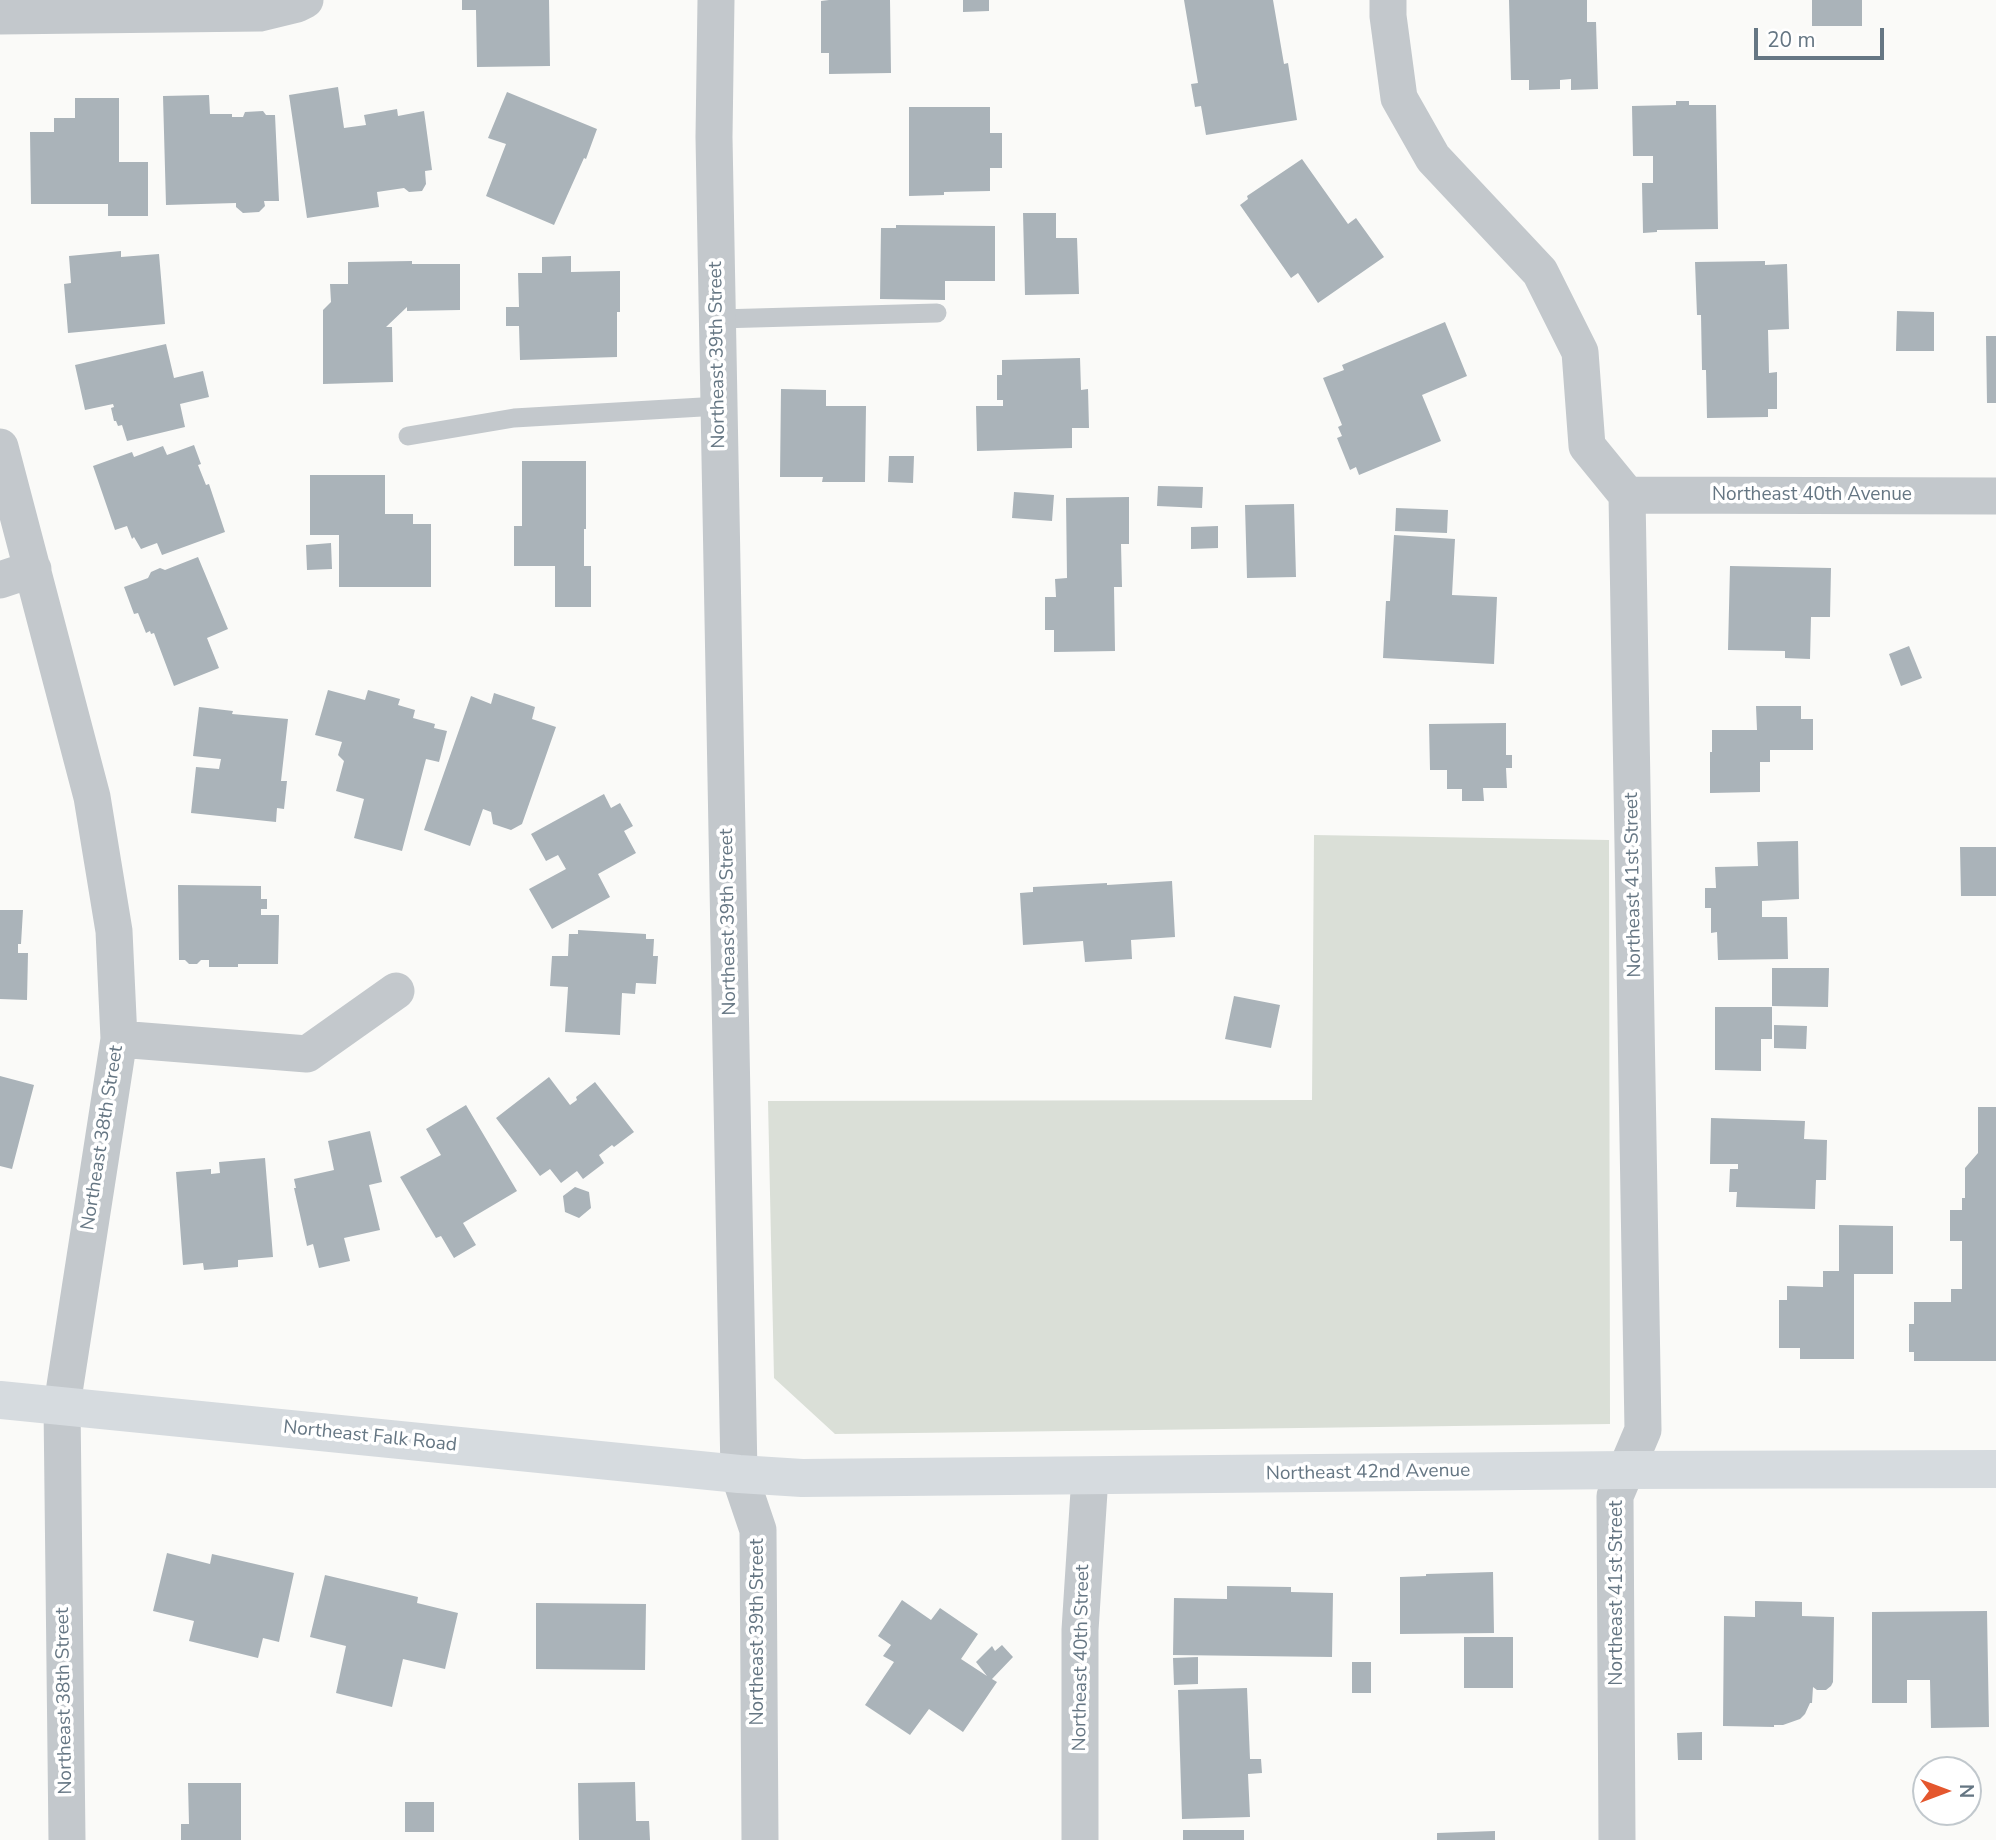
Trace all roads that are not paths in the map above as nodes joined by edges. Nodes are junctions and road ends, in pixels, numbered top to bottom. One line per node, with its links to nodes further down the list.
1 (304, 0): 4 (street)
2 (716, 0): 6 (street, Northeast 39th Street)
3 (1388, 0): 10 (street)
4 (0, 16)
5 (937, 313): 6 (lane)
6 (718, 319): 7 (street, Northeast 39th Street)
7 (719, 406): 8 (lane); 19 (street, Northeast 39th Street)
8 (408, 436)
9 (0, 447): 12 (street, Northeast 38th Street)
10 (1627, 495): 11 (street, Northeast 40th Avenue); 18 (street, Northeast 41st Street)
11 (1996, 496)
12 (16, 574): 14 (street, Northeast 38th Street)
13 (396, 991): 14 (street)
14 (119, 1039): 16 (street, Northeast 38th Street)
15 (0, 1400): 16 (street, Northeast Falk Road)
16 (62, 1405): 19 (street, Northeast Falk Road); 21 (street, Northeast 38th Street)
17 (1996, 1469): 18 (street, Northeast 42nd Avenue)
18 (1626, 1470): 20 (street, Northeast 42nd Avenue); 24 (street, Northeast 41st Street)
19 (739, 1474): 20 (street, Northeast 42nd Avenue); 22 (street, Northeast 39th Street)
20 (1090, 1476): 23 (street, Northeast 40th Street)
21 (67, 1840)
22 (760, 1840)
23 (1080, 1840)
24 (1617, 1840)

